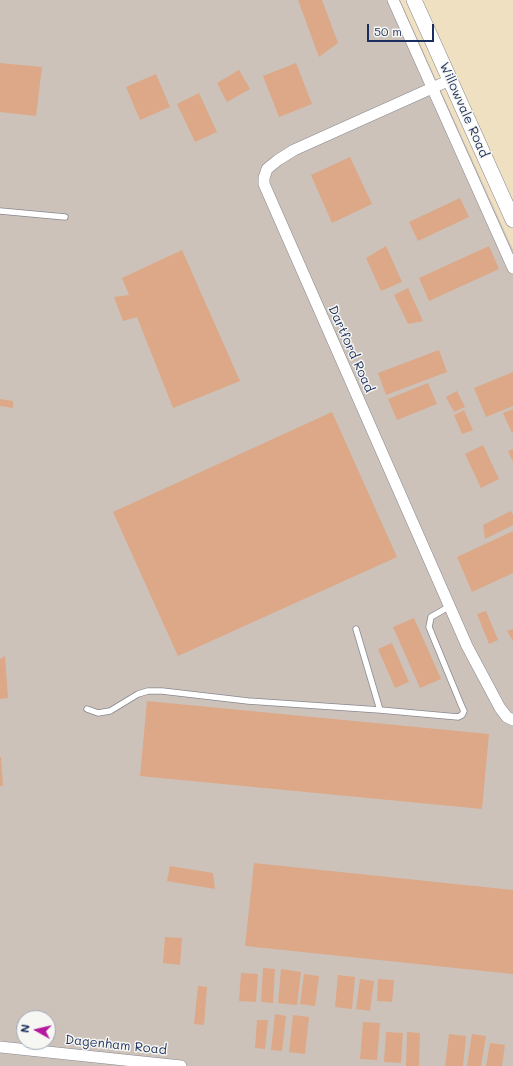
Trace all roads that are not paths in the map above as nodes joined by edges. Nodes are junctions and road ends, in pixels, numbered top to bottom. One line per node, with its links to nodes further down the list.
1 (393, 0): 4 (street)
2 (414, 0): 3 (main road, Willowvale Road)
3 (450, 80): 4 (street, Dartford Road); 7 (main road, Willowvale Road)
4 (432, 88): 8 (street); 9 (street, Dartford Road)
5 (0, 210): 6 (lane)
6 (65, 217)
7 (513, 220)
8 (513, 268)
9 (450, 606): 12 (lane); 13 (street, Dartford Road)
10 (356, 629): 12 (lane)
11 (87, 709): 12 (lane)
12 (380, 710)
13 (513, 720)
14 (0, 1047): 15 (street, Dagenham Road)
15 (182, 1066)

